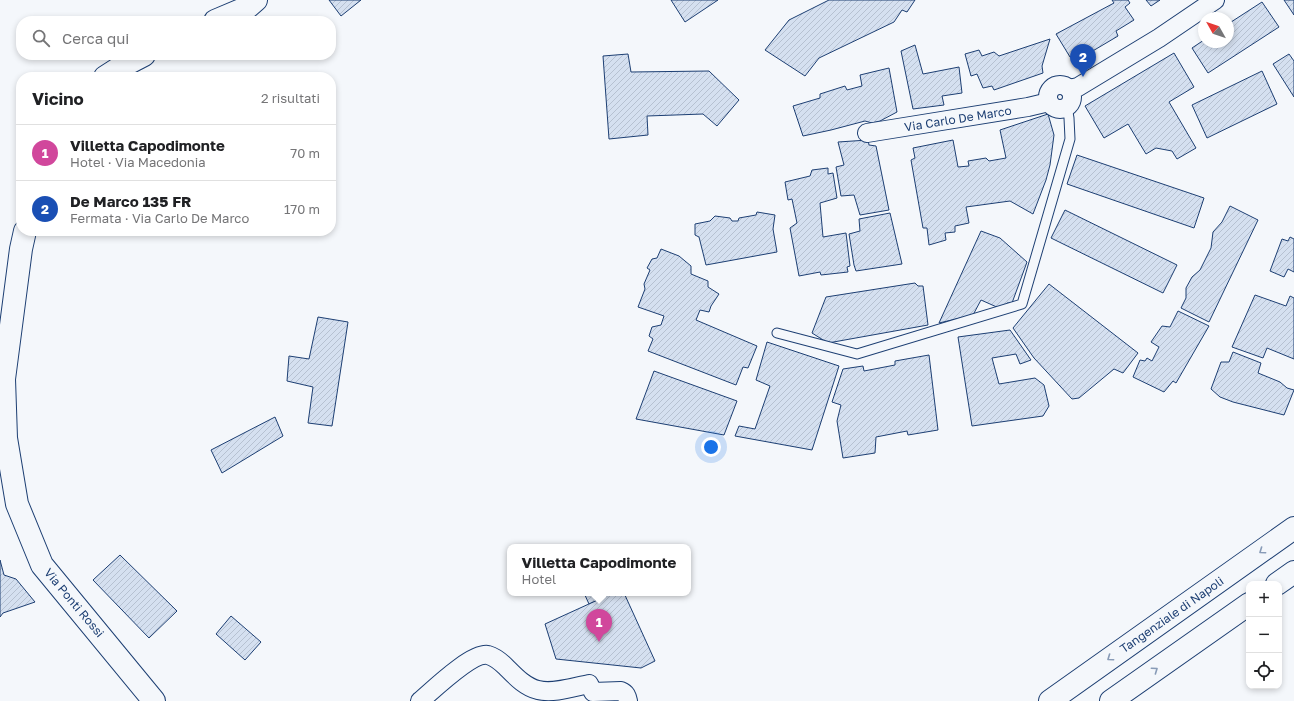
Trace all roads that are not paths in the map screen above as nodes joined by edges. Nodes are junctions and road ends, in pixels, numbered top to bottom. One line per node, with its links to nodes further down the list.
1 (256, 0): 3 (main road)
2 (1215, 0): 6 (street)
3 (227, 16)
4 (134, 60): 5 (main road)
5 (113, 72)
6 (1072, 95): 7 (street, Via Carlo De Marco); 9 (lane)
7 (867, 133)
8 (24, 236): 10 (main road, Via Ponti Rossi)
9 (777, 333)
10 (3, 439): 15 (main road, Via Ponti Rossi)
11 (1294, 528): 18 (main road, Tangenziale di Napoli, one-way to 18)
12 (1294, 572): 13 (main road)
13 (1281, 581)
14 (1246, 606): 19 (main road, one-way to 14)
15 (154, 701)
16 (420, 701): 17 (street)
17 (628, 701)
18 (1050, 701)
19 (1111, 701)

